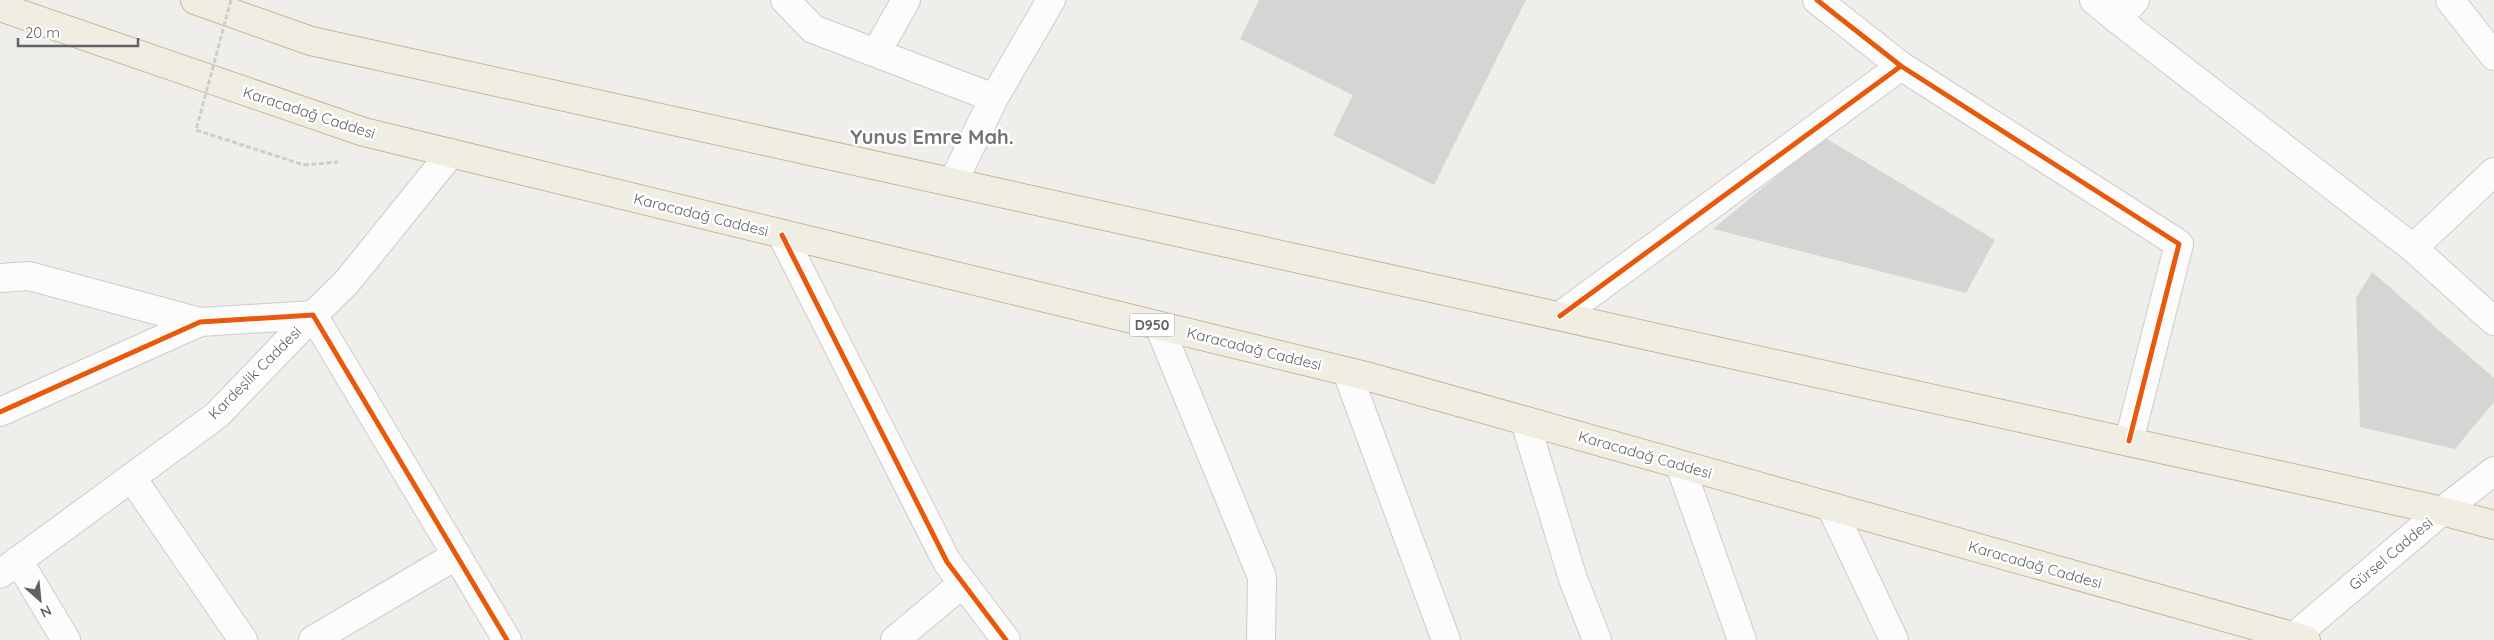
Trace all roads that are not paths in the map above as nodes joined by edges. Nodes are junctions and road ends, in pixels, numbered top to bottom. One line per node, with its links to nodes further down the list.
1 (194, 0): 16 (highway)
2 (785, 0): 10 (street)
3 (906, 0): 10 (street)
4 (1051, 0): 13 (street)
5 (1817, 0): 12 (street)
6 (2094, 0): 9 (street)
7 (2450, 0): 11 (street)
8 (0, 7): 14 (highway, Karacadağ Caddesi / D950)
9 (2126, 10): 18 (street)
10 (876, 53): 13 (street)
11 (2494, 56)
12 (1901, 66): 21 (street); 28 (street)
13 (994, 98): 16 (street)
14 (451, 154): 17 (highway, Karacadağ Caddesi / D950); 20 (street, Kardeşlik Caddesi)
15 (2494, 172): 18 (street)
16 (953, 182): 21 (highway)
17 (782, 235): 24 (highway, Karacadağ Caddesi / D950); 37 (street)
18 (2413, 248): 22 (street)
19 (0, 278): 23 (street)
20 (312, 315): 23 (street); 31 (street, Kardeşlik Caddesi); 35 (street)
21 (1560, 316): 28 (highway)
22 (2494, 321)
23 (200, 322): 26 (street)
24 (1159, 326): 25 (highway, Karacadağ Caddesi / D950); 45 (street)
25 (1347, 372): 27 (highway, Karacadağ Caddesi / D950); 46 (street)
26 (0, 412)
27 (1525, 421): 29 (highway, Karacadağ Caddesi / D950); 47 (street)
28 (2128, 442): 33 (highway)
29 (1680, 465): 32 (highway, Karacadağ Caddesi / D950); 48 (street)
30 (2494, 470): 33 (street, Gürsel Caddesi)
31 (132, 478): 36 (street, Kardeşlik Caddesi); 40 (street)
32 (1831, 507): 38 (highway, Karacadağ Caddesi / D950); 49 (street)
33 (2442, 511): 34 (highway); 38 (street, Gürsel Caddesi)
34 (2494, 524)
35 (457, 556): 41 (street); 42 (street)
36 (9, 567): 39 (street)
37 (963, 583): 43 (street); 44 (street)
38 (2297, 639)
39 (66, 640)
40 (243, 640)
41 (313, 640)
42 (507, 640)
43 (895, 640)
44 (1006, 640)
45 (1261, 640)
46 (1446, 640)
47 (1597, 640)
48 (1742, 640)
49 (1894, 640)

